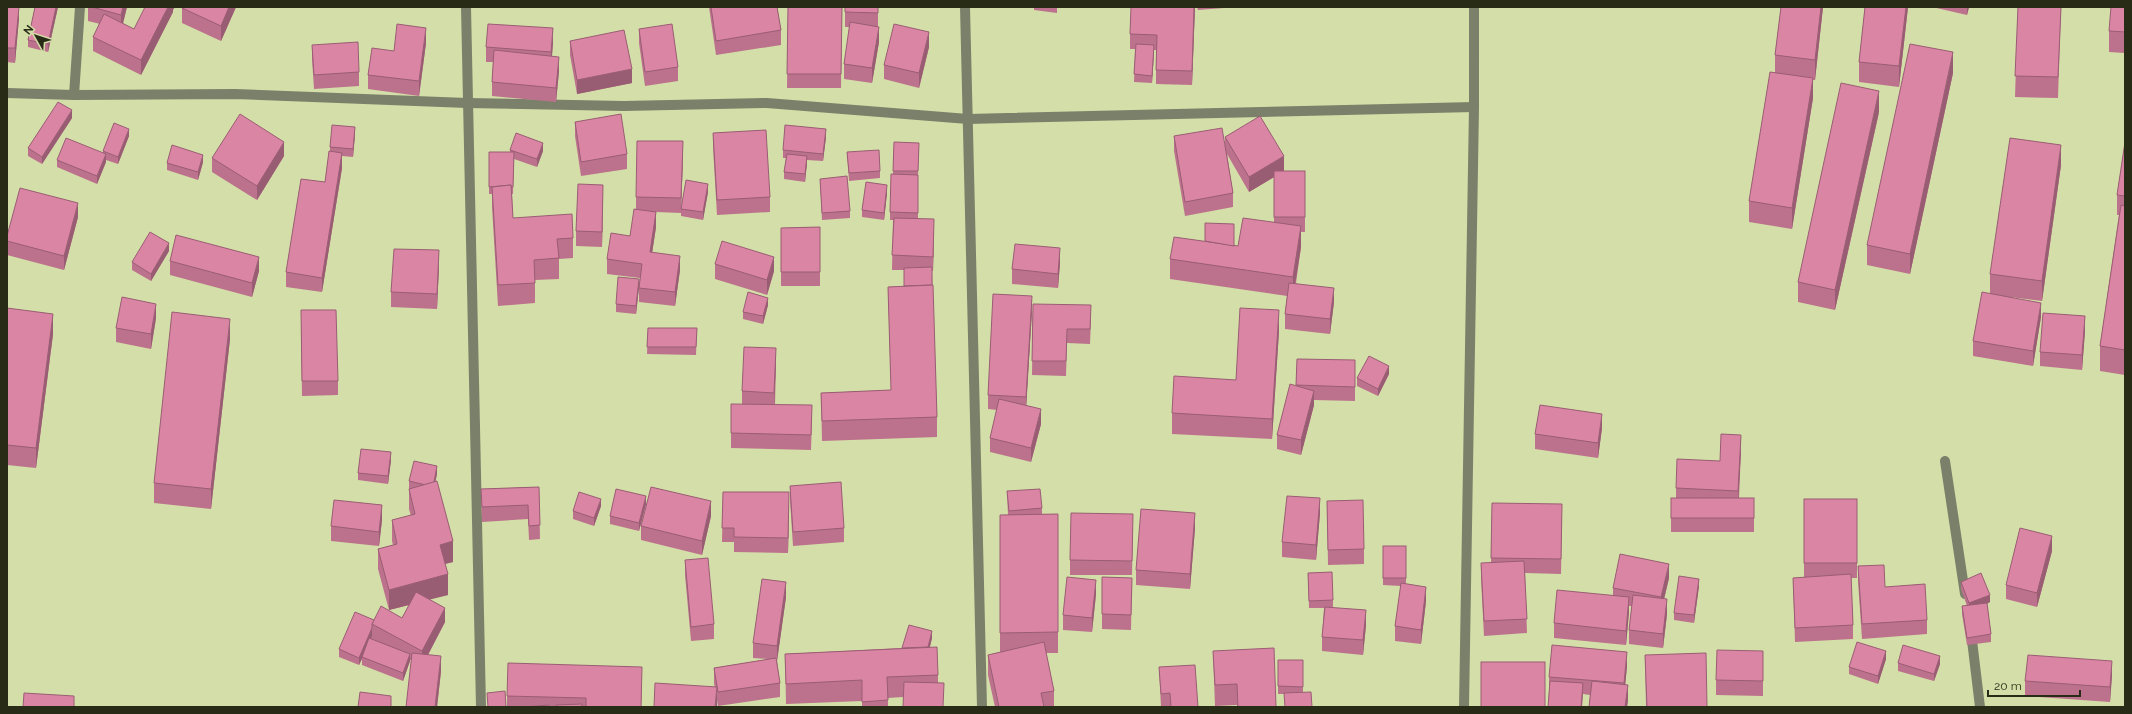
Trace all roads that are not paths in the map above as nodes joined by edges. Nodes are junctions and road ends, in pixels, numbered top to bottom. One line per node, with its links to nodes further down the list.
1 (80, 7): 6 (street)
2 (466, 7): 7 (street)
3 (965, 7): 9 (street)
4 (1474, 7): 8 (street)
5 (7, 93): 6 (street)
6 (74, 95): 7 (street)
7 (467, 103): 9 (street); 13 (street)
8 (1474, 106): 9 (street); 15 (street)
9 (968, 119): 14 (street)
10 (1945, 461): 11 (street)
11 (1967, 608)
12 (1970, 623): 16 (street)
13 (481, 707)
14 (982, 707)
15 (1464, 707)
16 (1980, 707)

